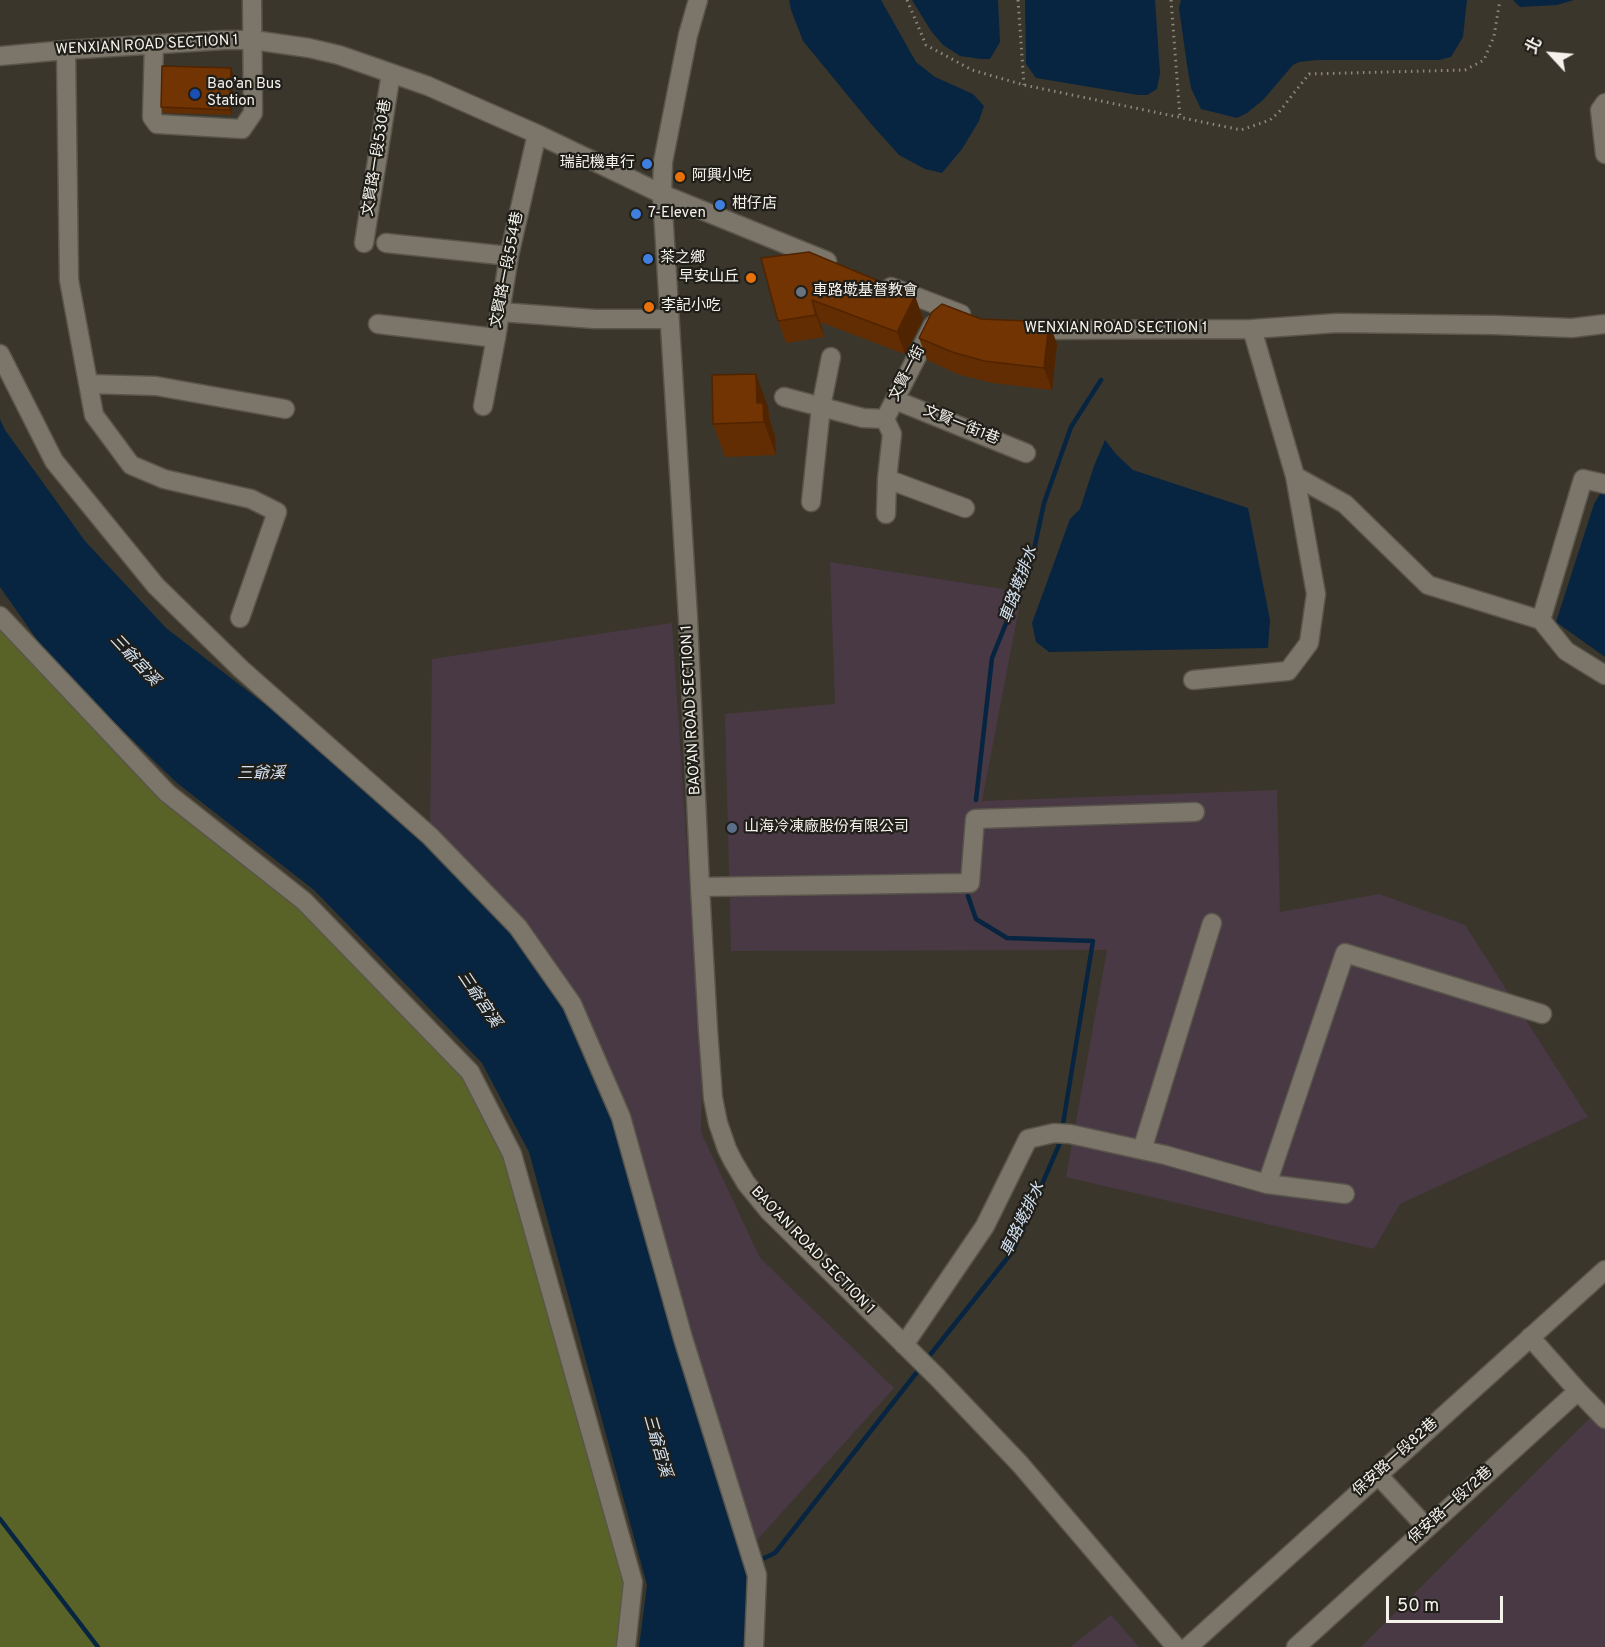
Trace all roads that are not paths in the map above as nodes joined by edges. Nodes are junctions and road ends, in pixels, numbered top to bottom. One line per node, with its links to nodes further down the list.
1 (252, 0): 3 (street)
2 (698, 0): 11 (street, BAO’AN ROAD SECTION 1)
3 (253, 40): 4 (street, WENXIAN ROAD SECTION 1); 4 (street); 7 (street, WENXIAN ROAD SECTION 1)
4 (154, 44): 5 (street, WENXIAN ROAD SECTION 1)
5 (66, 50): 6 (street, WENXIAN ROAD SECTION 1); 28 (street)
6 (0, 56)
7 (391, 73): 9 (street, WENXIAN ROAD SECTION 1); 12 (street, 文賢路一段530巷)
8 (1605, 103): 10 (street)
9 (537, 134): 11 (street, WENXIAN ROAD SECTION 1); 14 (street, 文賢路一段554巷)
10 (1605, 154)
11 (662, 194): 15 (street, WENXIAN ROAD SECTION 1); 19 (street, BAO’AN ROAD SECTION 1)
12 (364, 243)
13 (386, 243): 14 (street)
14 (509, 255): 18 (street, 文賢路一段554巷)
15 (841, 267)
16 (872, 279): 17 (street)
17 (941, 307): 20 (street); 30 (street, 文賢一街)
18 (500, 312): 19 (street); 25 (street, 文賢路一段554巷)
19 (669, 319): 48 (street, BAO’AN ROAD SECTION 1)
20 (981, 322)
21 (378, 324): 25 (street)
22 (1605, 324): 23 (street, WENXIAN ROAD SECTION 1)
23 (1252, 329): 24 (street, WENXIAN ROAD SECTION 1); 36 (street)
24 (1012, 330)
25 (496, 338): 31 (street, 文賢路一段554巷)
26 (0, 354): 62 (street)
27 (831, 357): 32 (street)
28 (89, 384): 33 (street); 43 (street)
29 (784, 397): 32 (street)
30 (895, 400): 34 (street, 文賢一街); 35 (street, 文賢一街1巷)
31 (483, 406)
32 (821, 407): 34 (street); 39 (street)
33 (285, 409)
34 (885, 419): 37 (street, 文賢一街)
35 (1026, 453)
36 (1295, 476): 44 (street); 46 (street)
37 (887, 479): 40 (street); 41 (street, 文賢一街)
38 (1605, 484): 44 (street)
39 (811, 502)
40 (965, 508)
41 (886, 514)
42 (0, 616): 61 (street)
43 (240, 618)
44 (1541, 620): 45 (street)
45 (1605, 675)
46 (1193, 681)
47 (1195, 812): 48 (street)
48 (700, 887): 56 (street, BAO’AN ROAD SECTION 1)
49 (1212, 923): 51 (street)
50 (1542, 1014): 52 (street)
51 (1142, 1150): 52 (street); 56 (street)
52 (1267, 1184): 53 (street)
53 (1345, 1194)
54 (1605, 1270): 55 (street, 保安路一段82巷)
55 (1530, 1337): 57 (street); 59 (street, 保安路一段82巷)
56 (907, 1347): 63 (street, BAO’AN ROAD SECTION 1)
57 (1578, 1391): 58 (street); 60 (street, 保安路一段72巷)
58 (1605, 1419)
59 (1378, 1475): 60 (street); 64 (street, 保安路一段82巷)
60 (1427, 1528): 65 (street, 保安路一段72巷)
61 (626, 1647)
62 (753, 1647)
63 (1176, 1647)
64 (1188, 1647)
65 (1296, 1647)

